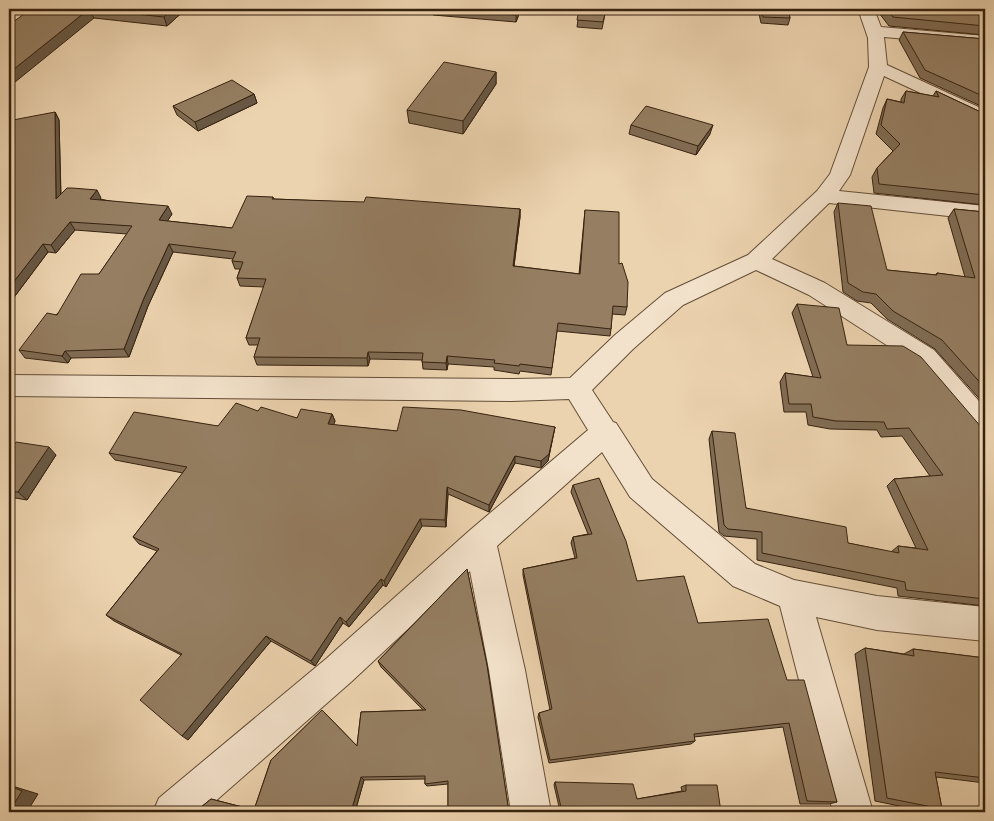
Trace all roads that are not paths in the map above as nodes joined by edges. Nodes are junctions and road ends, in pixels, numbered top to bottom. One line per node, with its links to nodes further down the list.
1 (866, 9): 2 (street)
2 (875, 31): 3 (street); 4 (street)
3 (985, 41)
4 (878, 67): 5 (street); 6 (street)
5 (985, 117)
6 (824, 196): 7 (street); 8 (street)
7 (985, 213)
8 (756, 261): 10 (street); 11 (street)
9 (9, 385): 10 (street)
10 (576, 388): 12 (street)
11 (985, 427)
12 (606, 431): 13 (street); 14 (street)
13 (480, 541): 16 (street); 17 (street)
14 (794, 596): 15 (street); 18 (street)
15 (985, 624)
16 (173, 812)
17 (532, 812)
18 (853, 812)

